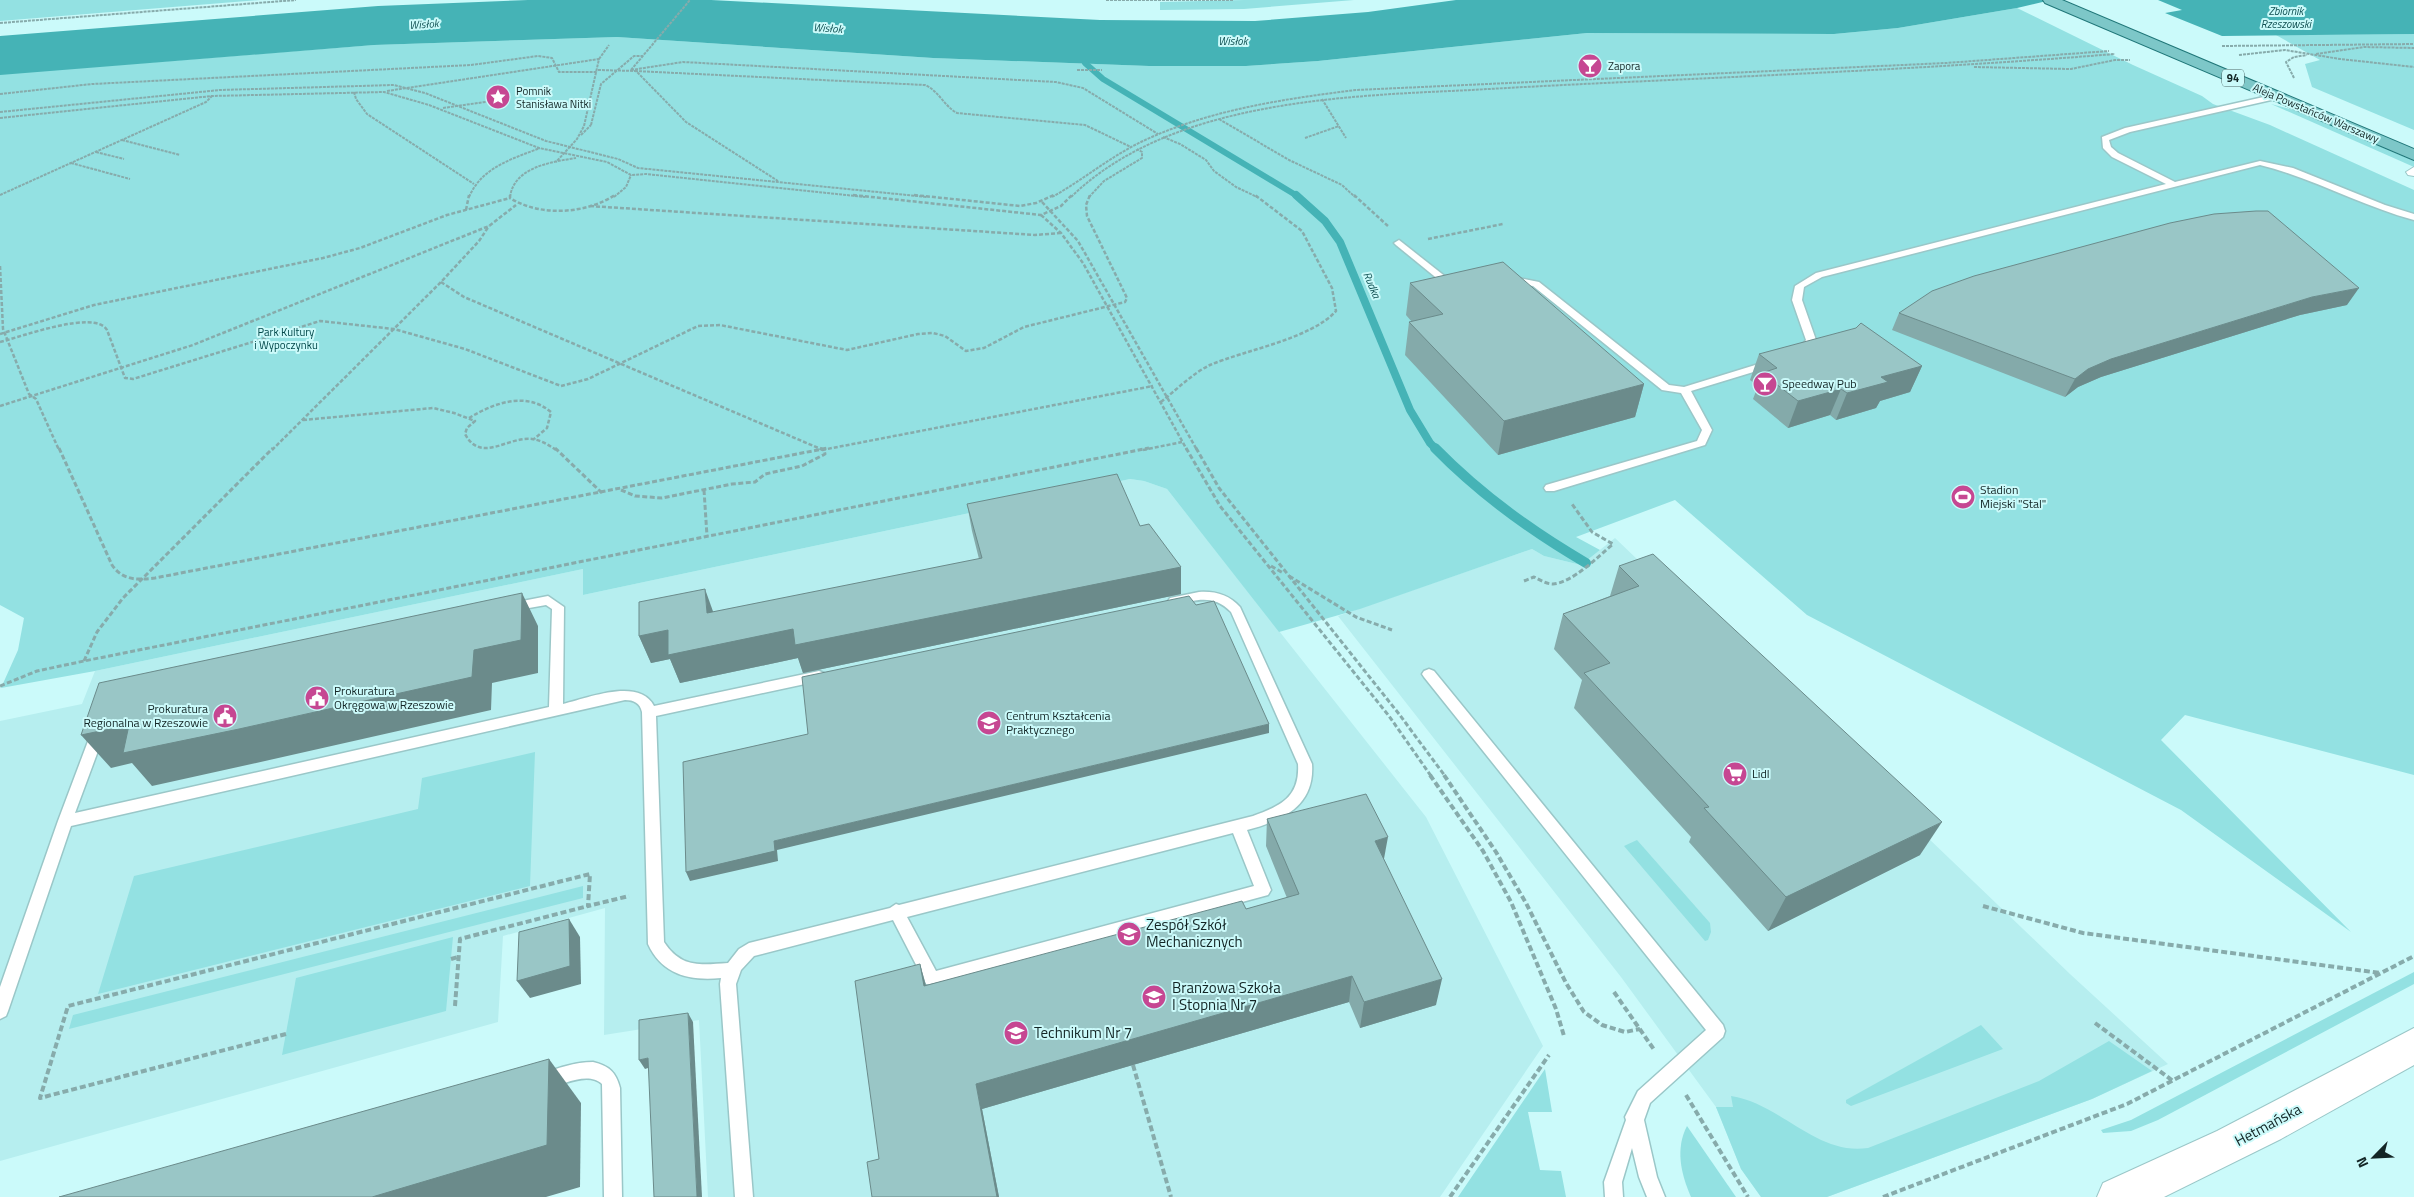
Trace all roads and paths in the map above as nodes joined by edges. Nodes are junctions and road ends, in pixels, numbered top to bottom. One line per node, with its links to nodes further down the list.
1 (296, 0): 7 (path)
2 (690, 0): 23 (path)
3 (1106, 0): 4 (path)
4 (1233, 0)
5 (2051, 0): 42 (main road, Aleja Powstańców Warszawy / 94)
6 (2071, 0): 56 (main road, Aleja Powstańców Warszawy / 94)
7 (0, 23)
8 (2414, 44): 13 (path)
9 (609, 45): 25 (path)
10 (2262, 45): 11 (path); 12 (path); 13 (path)
11 (2222, 46)
12 (2257, 46): 15 (path); 19 (path)
13 (2364, 46): 16 (path); 22 (path)
14 (2100, 47): 18 (path)
15 (2226, 48)
16 (2414, 48)
17 (2117, 50): 18 (path)
18 (2100, 51): 21 (path); 27 (path)
19 (2266, 51): 22 (path); 24 (path)
20 (2122, 53): 21 (path)
21 (2103, 54): 29 (path)
22 (2312, 54): 30 (path); 35 (path)
23 (642, 56): 31 (path); 54 (path, bridge)
24 (2237, 56)
25 (599, 59): 28 (path); 34 (path)
26 (2132, 60): 29 (path)
27 (1946, 62): 29 (path); 50 (path)
28 (556, 66): 34 (path); 36 (path); 40 (path)
29 (1962, 66): 43 (path)
30 (2414, 67)
31 (633, 70): 34 (path); 50 (path); 57 (path); 71 (path)
32 (1077, 70): 33 (path)
33 (1102, 70)
34 (597, 71): 54 (path)
35 (2296, 81)
36 (408, 88): 38 (path); 44 (path); 46 (path)
37 (354, 92): 38 (path); 41 (path); 72 (path)
38 (384, 92): 45 (path)
39 (498, 93): 44 (path)
40 (0, 94)
41 (212, 96): 47 (path); 55 (path)
42 (2277, 96): 64 (main road, Aleja Powstańców Warszawy / 94); 73 (lane)
43 (1322, 99): 48 (path); 49 (path)
44 (458, 106): 45 (path); 59 (path)
45 (441, 109): 58 (path)
46 (0, 112)
47 (0, 118)
48 (1219, 119): 51 (path); 87 (path)
49 (1339, 126): 52 (path); 53 (path)
50 (1157, 134): 51 (path); 57 (path)
51 (1162, 137): 60 (path); 106 (path)
52 (1305, 138)
53 (1346, 138)
54 (577, 139): 59 (path)
55 (121, 140): 61 (path); 63 (path)
56 (2414, 144)
57 (1131, 147): 60 (path); 77 (path)
58 (540, 148): 62 (path); 72 (path)
59 (569, 148): 62 (path); 71 (path)
60 (1137, 149): 81 (path); 92 (path)
61 (95, 152): 66 (path); 68 (path)
62 (563, 154): 65 (path); 67 (path)
63 (180, 155)
64 (2414, 155)
65 (579, 158): 67 (path); 69 (path)
66 (124, 159)
67 (556, 162): 76 (path)
68 (70, 163): 70 (path); 75 (path)
69 (631, 175): 74 (path); 79 (path)
70 (130, 179)
71 (780, 182): 74 (path); 77 (path)
72 (474, 184): 80 (path)
73 (2174, 186): 83 (lane); 99 (lane)
74 (789, 188): 82 (path)
75 (0, 195)
76 (510, 198): 78 (path); 80 (path)
77 (1042, 202): 81 (path)
78 (516, 205): 79 (path); 85 (path)
79 (590, 206): 86 (path)
80 (466, 210): 95 (path)
81 (1051, 210): 82 (path); 92 (path)
82 (1041, 215): 86 (path)
83 (2414, 218)
84 (1503, 224): 87 (path)
85 (489, 226): 90 (path); 102 (path)
86 (1060, 233): 93 (path)
87 (1399, 243): 91 (lane)
88 (0, 266): 95 (path)
89 (1498, 280): 104 (lane)
90 (441, 282): 94 (path); 101 (path)
91 (1438, 292)
92 (1115, 305): 93 (path); 106 (path)
93 (1108, 306): 101 (path); 103 (path)
94 (394, 329): 101 (path); 102 (path); 110 (path)
95 (4, 332): 96 (path); 97 (path)
96 (0, 334)
97 (7, 341): 98 (path); 102 (path); 105 (path)
98 (0, 342)
99 (1795, 355)
100 (1779, 362): 104 (lane)
101 (621, 363): 113 (path)
102 (120, 370): 105 (path)
103 (1153, 386): 107 (path); 113 (path)
104 (1685, 390): 114 (lane)
105 (33, 396): 108 (path); 121 (path)
106 (1167, 397): 107 (path); 120 (path)
107 (1161, 402): 112 (path)
108 (0, 406)
109 (469, 418): 110 (path); 111 (path); 111 (path)
110 (302, 420): 121 (path)
111 (534, 440): 117 (path)
112 (1182, 442): 118 (path); 119 (path)
113 (824, 450): 115 (path); 116 (path)
114 (1555, 487): 122 (path)
115 (621, 490): 116 (path); 117 (path)
116 (704, 490): 118 (path)
117 (603, 493): 121 (path)
118 (707, 536): 126 (path)
119 (1269, 565): 120 (path); 149 (path)
120 (1286, 574): 125 (path); 144 (path)
121 (142, 579): 126 (path)
122 (1524, 581)
123 (1156, 604): 134 (lane)
124 (500, 610): 130 (lane)
125 (1392, 630)
126 (84, 662): 129 (path)
127 (835, 672): 131 (lane)
128 (1429, 674): 156 (lane)
129 (0, 686)
130 (556, 710): 131 (lane); 133 (lane)
131 (649, 712): 135 (lane)
132 (102, 721): 133 (lane)
133 (65, 821): 146 (lane)
134 (1238, 827): 138 (lane); 138 (lane)
135 (654, 889): 136 (path); 142 (lane)
136 (588, 906): 140 (path); 148 (path)
137 (1983, 906): 143 (path)
138 (896, 912): 142 (lane)
139 (2414, 956): 143 (path)
140 (458, 957): 141 (path); 145 (path)
141 (450, 959)
142 (731, 970): 158 (lane)
143 (2381, 974): 153 (path)
144 (1614, 992)
145 (455, 1006)
146 (0, 1011)
147 (2095, 1023): 153 (path)
148 (286, 1034)
149 (1564, 1036)
150 (2414, 1045): 165 (street, Hetmańska)
151 (1549, 1056): 160 (path)
152 (1133, 1065): 159 (path)
153 (2173, 1081): 164 (path)
154 (531, 1085): 157 (lane)
155 (1692, 1104): 163 (path)
156 (1634, 1117): 161 (lane); 162 (lane)
157 (613, 1197)
158 (744, 1197)
159 (1171, 1197)
160 (1450, 1197)
161 (1614, 1197)
162 (1656, 1197)
163 (1748, 1197)
164 (1883, 1197)
165 (2117, 1197)

